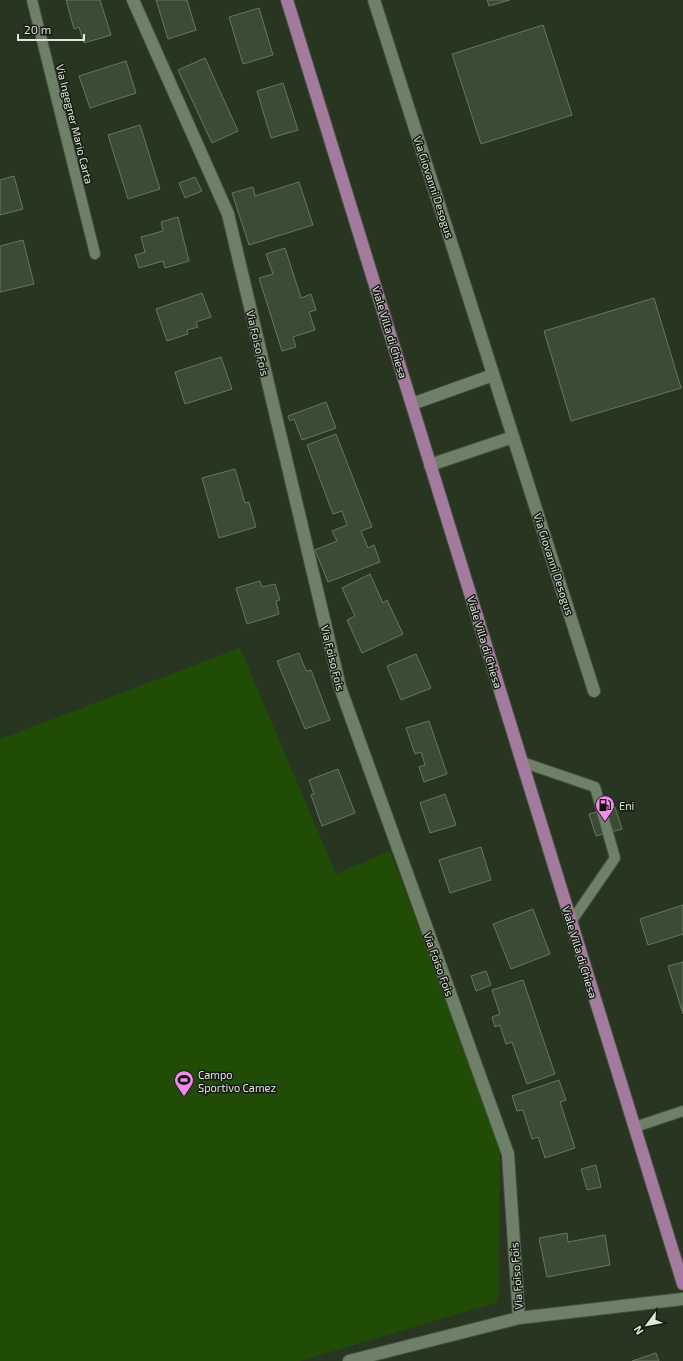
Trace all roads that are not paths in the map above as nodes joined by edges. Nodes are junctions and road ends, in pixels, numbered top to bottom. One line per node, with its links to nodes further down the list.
1 (32, 0): 5 (lane, Via Ingegner Mario Carta)
2 (133, 0): 18 (street, Via Foiso Fois)
3 (287, 0): 7 (main road, Viale Villa di Chiesa)
4 (374, 0): 6 (street, Via Giovanni Desogus)
5 (95, 254)
6 (493, 375): 7 (street); 8 (street, Via Giovanni Desogus)
7 (412, 404): 9 (main road, Viale Villa di Chiesa)
8 (513, 437): 9 (street); 10 (street, Via Giovanni Desogus)
9 (430, 465): 11 (main road, Viale Villa di Chiesa)
10 (594, 691)
11 (522, 762): 12 (main road, Viale Villa di Chiesa); 12 (lane)
12 (571, 922): 14 (main road, Viale Villa di Chiesa)
13 (683, 1111): 14 (lane)
14 (635, 1127): 15 (main road, Viale Villa di Chiesa)
15 (679, 1255): 16 (main road, Viale Villa di Chiesa)
16 (683, 1284)
17 (683, 1299): 18 (street)
18 (519, 1318): 19 (street)
19 (349, 1361)

